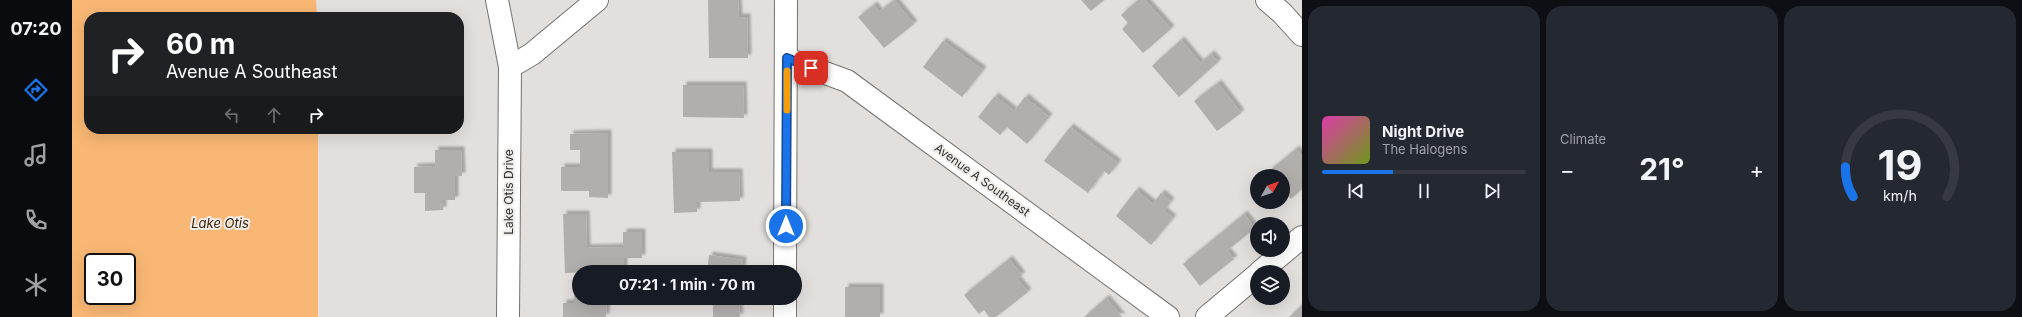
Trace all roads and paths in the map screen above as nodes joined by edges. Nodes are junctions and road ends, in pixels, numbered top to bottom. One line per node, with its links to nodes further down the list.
1 (496, 0): 7 (street, Lake Otis Drive)
2 (597, 0): 7 (street)
3 (786, 0): 6 (street)
4 (1267, 0): 5 (street)
5 (1302, 35)
6 (787, 58): 9 (street); 15 (street, Avenue A Southeast)
7 (510, 67): 13 (street, Lake Otis Drive)
8 (1302, 237): 10 (street)
9 (785, 265)
10 (1268, 265)
11 (1250, 281): 16 (street)
12 (785, 305): 14 (street)
13 (508, 317)
14 (785, 317)
15 (1168, 317)
16 (1207, 317)

